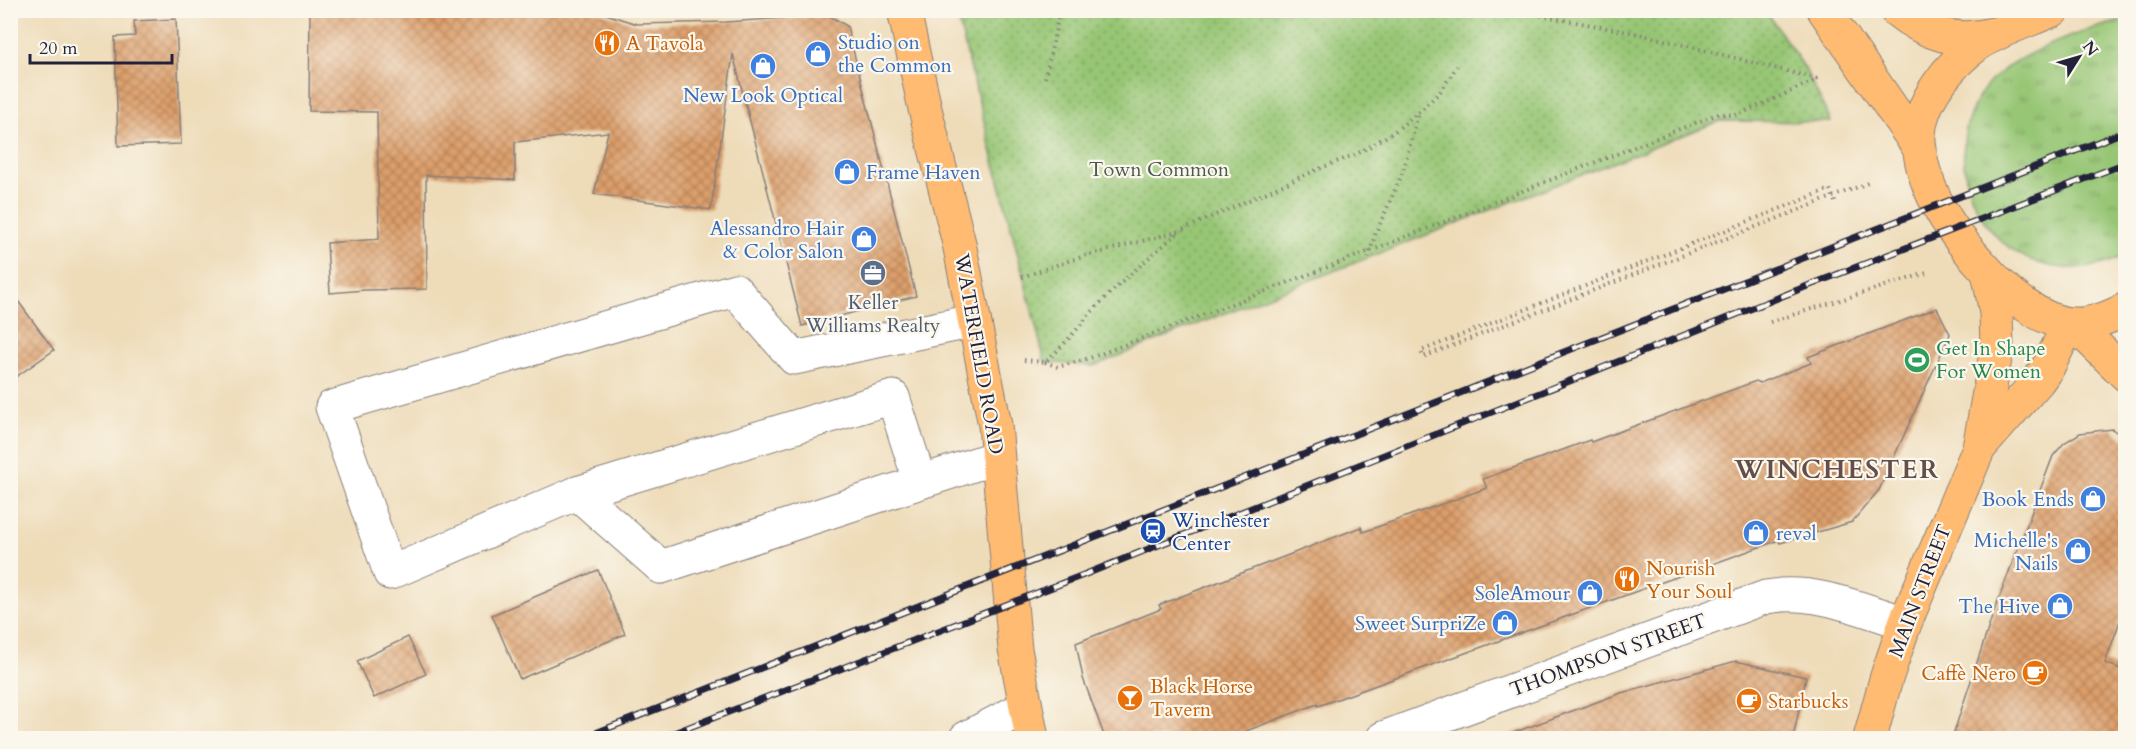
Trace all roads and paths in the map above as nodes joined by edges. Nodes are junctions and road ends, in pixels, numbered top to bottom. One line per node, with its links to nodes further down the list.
1 (904, 10): 21 (main road, WATERFIELD ROAD)
2 (1060, 10): 9 (path)
3 (1824, 10): 11 (main road)
4 (1896, 10): 7 (main road)
5 (2053, 10): 7 (main road)
6 (1523, 12): 15 (path)
7 (1998, 32): 11 (main road)
8 (1456, 66): 10 (path)
9 (1045, 78)
10 (1419, 112): 14 (path); 15 (path)
11 (1920, 149): 18 (main road)
12 (1868, 183): 13 (path)
13 (1835, 202)
14 (1180, 231): 19 (path); 25 (path)
15 (1370, 251): 16 (path); 25 (path)
16 (1368, 258)
17 (1930, 272): 22 (path)
18 (1988, 272): 23 (main road); 27 (main road, MAIN STREET)
19 (1022, 277)
20 (2126, 309): 23 (main road)
21 (974, 321): 24 (main road, WATERFIELD ROAD); 30 (street)
22 (1770, 322)
23 (2072, 324): 26 (main road); 27 (main road, MAIN STREET)
24 (982, 356): 25 (path); 28 (main road, WATERFIELD ROAD)
25 (1045, 362)
26 (2126, 375)
27 (1979, 448): 31 (main road, MAIN STREET)
28 (997, 457): 29 (street); 32 (main road, WATERFIELD ROAD)
29 (920, 482): 30 (street); 30 (street)
30 (577, 493)
31 (1905, 623): 35 (street, THOMPSON STREET); 36 (main road, MAIN STREET)
32 (1024, 707): 33 (street); 34 (main road, WATERFIELD ROAD)
33 (966, 738)
34 (1032, 738)
35 (1383, 738)
36 (1870, 738)

